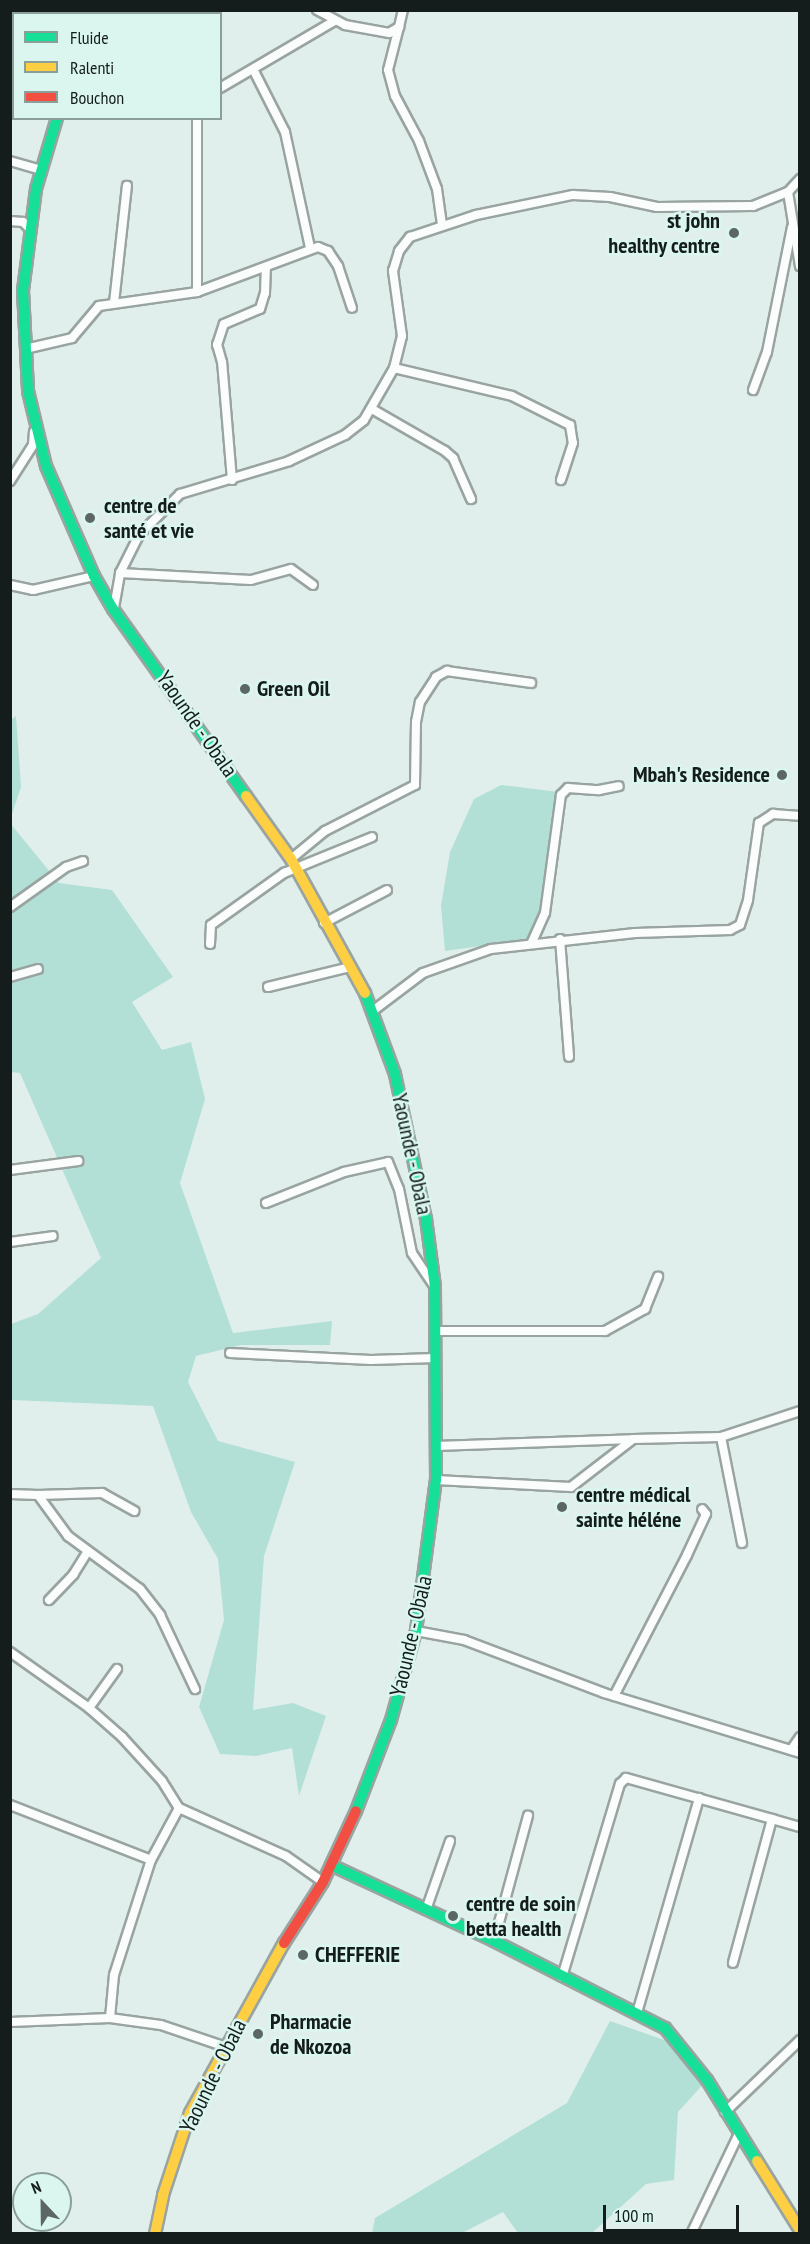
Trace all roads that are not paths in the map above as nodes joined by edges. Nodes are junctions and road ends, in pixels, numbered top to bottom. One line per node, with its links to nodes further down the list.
1 (316, 10): 3 (street)
2 (404, 10): 4 (street)
3 (334, 21): 4 (street); 5 (street)
4 (399, 27): 15 (street)
5 (254, 71): 6 (street); 18 (street)
6 (222, 87)
7 (56, 120): 10 (main road, Yaounde - Obala)
8 (197, 120): 22 (street)
9 (10, 161): 10 (street)
10 (41, 170): 17 (main road, Yaounde - Obala)
11 (800, 179): 13 (street)
12 (127, 186): 23 (street)
13 (788, 192): 15 (street); 16 (street)
14 (10, 221): 17 (street)
15 (442, 225): 26 (street)
16 (792, 227): 19 (street); 27 (street)
17 (30, 229): 25 (main road, Yaounde - Obala)
18 (310, 248): 21 (street); 24 (street)
19 (798, 255): 20 (street)
20 (800, 266)
21 (266, 267): 22 (street); 30 (street)
22 (197, 292): 23 (street)
23 (114, 303): 25 (street)
24 (352, 308)
25 (25, 349): 29 (main road, Yaounde - Obala)
26 (394, 368): 28 (street); 31 (street)
27 (753, 390)
28 (372, 410): 30 (street); 33 (street)
29 (34, 430): 32 (street); 35 (main road, Yaounde - Obala)
30 (232, 480): 34 (street)
31 (561, 480)
32 (10, 482)
33 (471, 499)
34 (120, 573): 37 (street); 38 (street)
35 (94, 576): 36 (street); 38 (main road, Yaounde - Obala)
36 (10, 585)
37 (313, 585)
38 (113, 609): 43 (main road, Yaounde - Obala)
39 (531, 683): 43 (street)
40 (619, 786): 50 (street)
41 (800, 816): 49 (street)
42 (372, 837): 45 (street)
43 (291, 859): 45 (main road, Yaounde - Obala)
44 (82, 861): 47 (street)
45 (298, 871): 48 (main road, Yaounde - Obala); 51 (street)
46 (387, 890): 48 (street)
47 (10, 907)
48 (324, 923): 52 (main road, Yaounde - Obala)
49 (560, 939): 50 (street); 57 (street)
50 (532, 942): 56 (street)
51 (210, 944)
52 (350, 967): 55 (street); 56 (main road, Yaounde - Obala)
53 (38, 969): 54 (street)
54 (10, 977)
55 (268, 987)
56 (374, 1010): 64 (main road, Yaounde - Obala)
57 (570, 1057)
58 (78, 1161): 59 (street)
59 (10, 1170)
60 (266, 1203): 64 (street)
61 (53, 1236): 62 (street)
62 (10, 1242)
63 (658, 1277): 65 (street)
64 (435, 1287): 65 (main road, Yaounde - Obala)
65 (436, 1331): 67 (main road, Yaounde - Obala)
66 (231, 1353): 67 (street)
67 (436, 1358): 71 (main road, Yaounde - Obala)
68 (800, 1411): 69 (street)
69 (721, 1437): 70 (street); 77 (street)
70 (633, 1439): 71 (street); 72 (street)
71 (436, 1446): 72 (main road, Yaounde - Obala)
72 (436, 1480): 80 (main road, Yaounde - Obala)
73 (10, 1494): 74 (street)
74 (38, 1495): 76 (street); 78 (street)
75 (702, 1509): 84 (street)
76 (134, 1511)
77 (742, 1543)
78 (88, 1551): 79 (street); 83 (street)
79 (49, 1600)
80 (416, 1631): 84 (street); 97 (main road, Yaounde - Obala)
81 (10, 1652): 85 (street)
82 (117, 1669): 85 (street)
83 (195, 1689)
84 (614, 1696): 87 (street)
85 (89, 1708): 91 (street)
86 (800, 1737): 87 (street)
87 (791, 1750): 88 (street)
88 (800, 1753)
89 (699, 1798): 93 (street); 102 (street); 103 (street)
90 (10, 1805): 96 (street)
91 (179, 1808): 96 (street); 98 (street)
92 (528, 1816): 100 (street)
93 (771, 1819): 94 (street); 101 (street)
94 (800, 1827)
95 (450, 1841): 99 (street)
96 (152, 1860): 104 (street)
97 (331, 1865): 98 (main road, Yaounde - Obala); 99 (main road)
98 (323, 1882): 107 (main road, Yaounde - Obala)
99 (426, 1910): 100 (main road)
100 (495, 1941): 102 (main road)
101 (734, 1963)
102 (562, 1977): 103 (main road)
103 (637, 2013): 108 (main road)
104 (110, 2018): 105 (street); 107 (street)
105 (10, 2022)
106 (800, 2040): 108 (street)
107 (224, 2046): 112 (main road, Yaounde - Obala)
108 (725, 2112): 109 (main road)
109 (738, 2136): 110 (main road); 111 (street)
110 (800, 2230)
111 (694, 2232)
112 (155, 2234)

